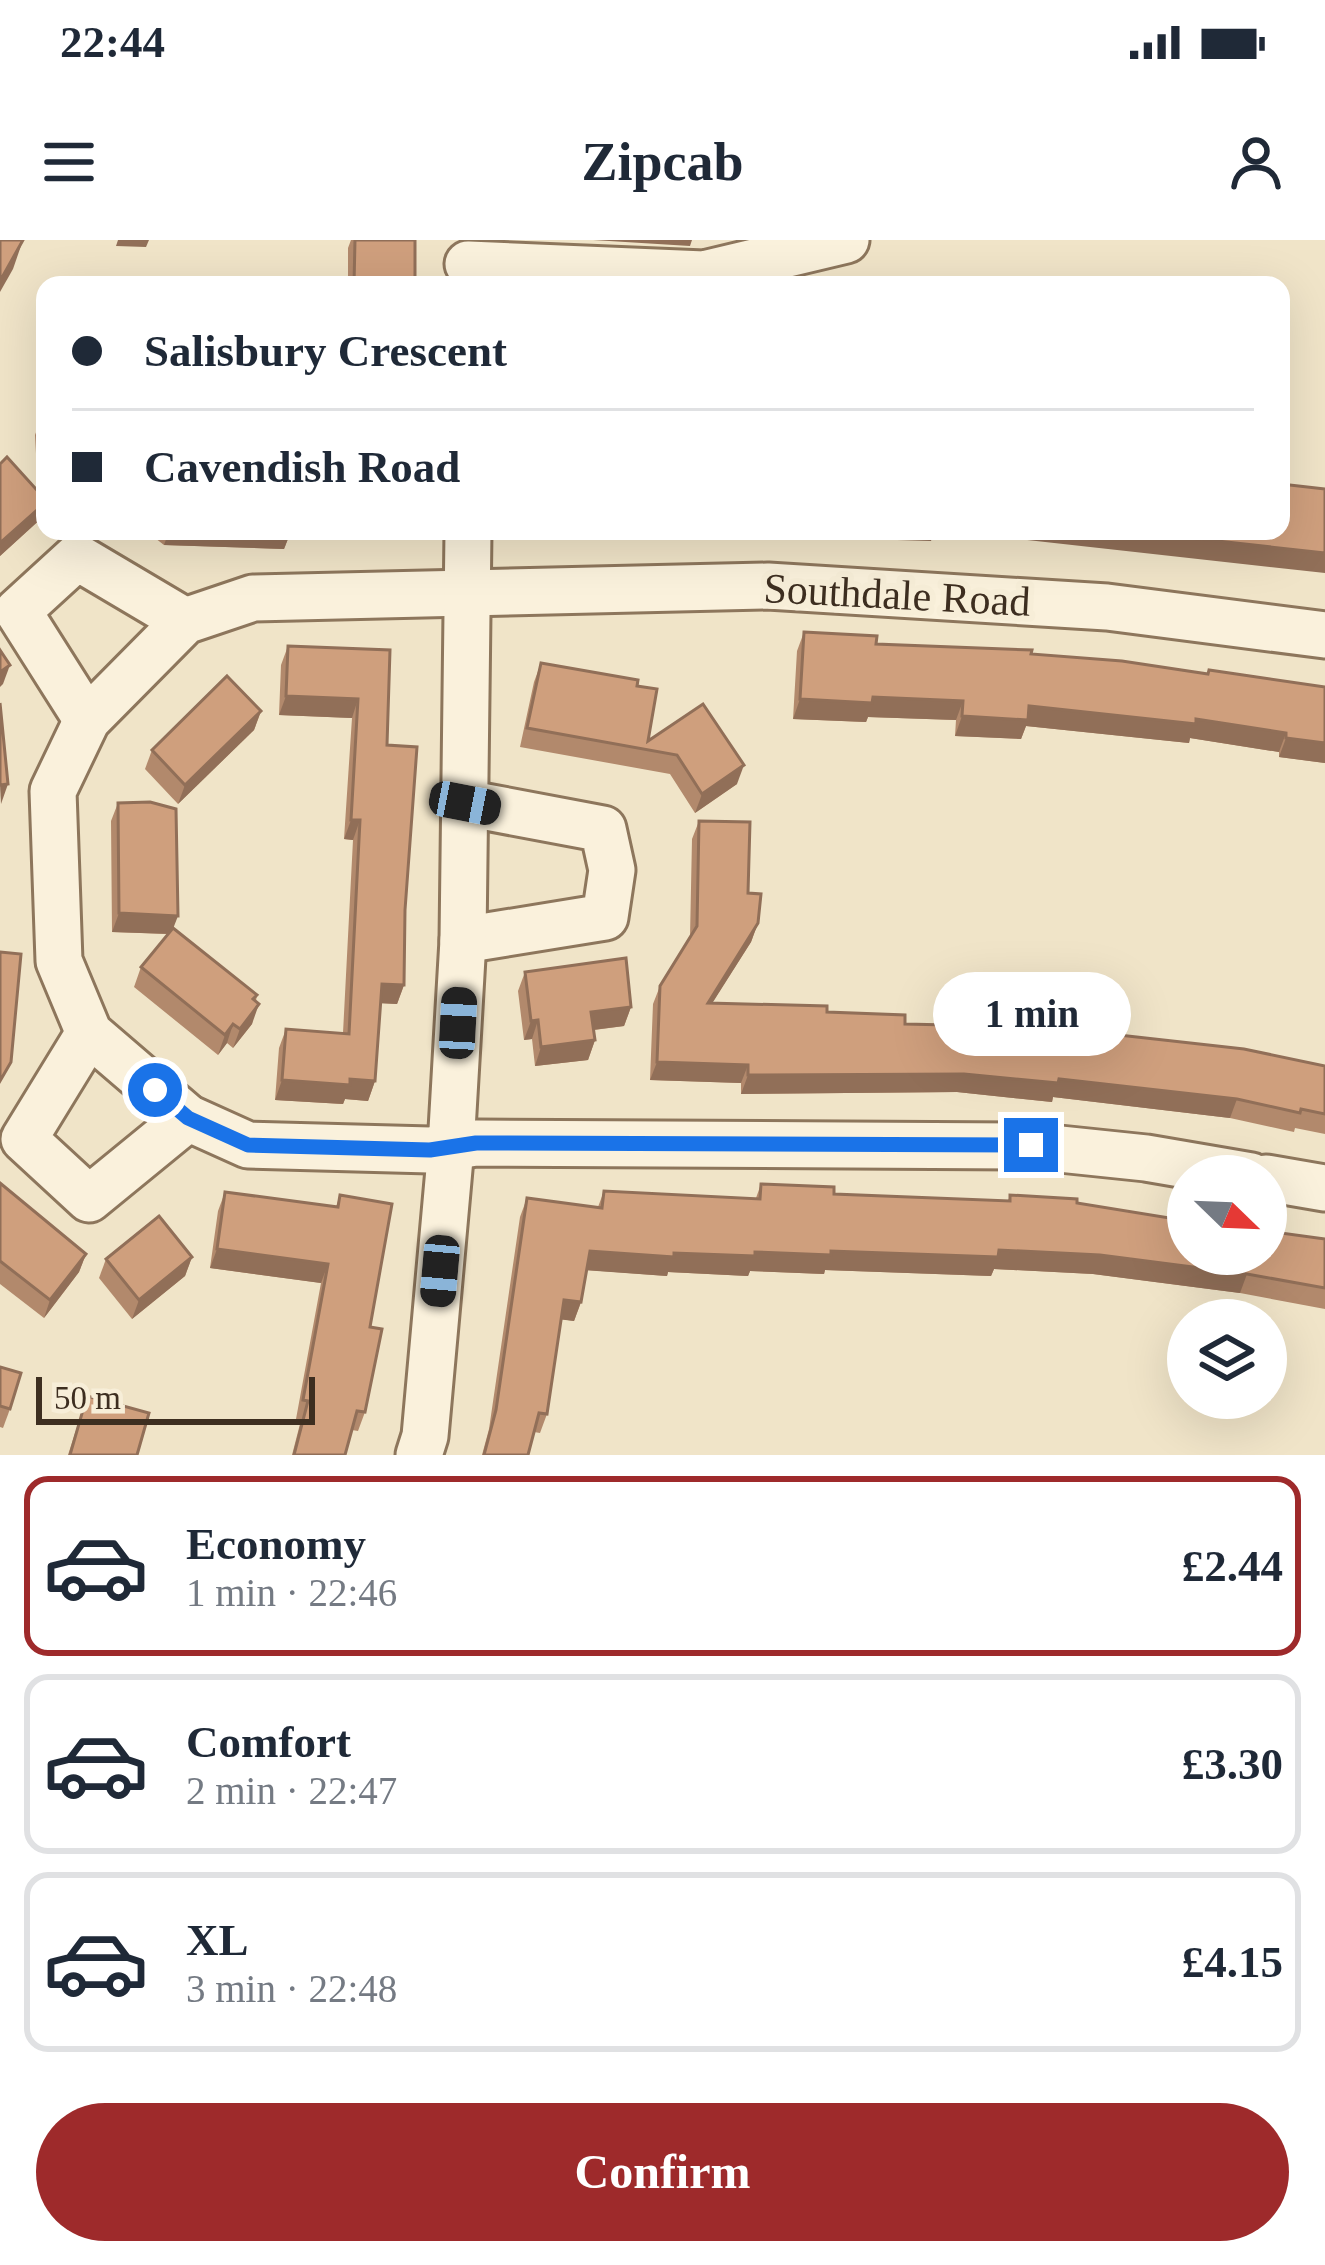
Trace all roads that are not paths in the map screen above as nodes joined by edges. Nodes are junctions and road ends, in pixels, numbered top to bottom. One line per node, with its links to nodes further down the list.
1 (846, 240): 2 (street)
2 (468, 263)
3 (468, 540): 4 (street)
4 (468, 596): 5 (street, Southdale Road); 6 (street, Southdale Road); 8 (street)
5 (185, 621): 7 (street); 7 (street)
6 (1325, 635)
7 (87, 720): 10 (street)
8 (465, 803): 9 (street); 9 (street)
9 (463, 940): 12 (street)
10 (89, 1033): 11 (street); 11 (street)
11 (188, 1118): 12 (street)
12 (451, 1148): 13 (street); 16 (street)
13 (1167, 1162)
14 (1287, 1182): 15 (street)
15 (1325, 1188)
16 (422, 1445)

